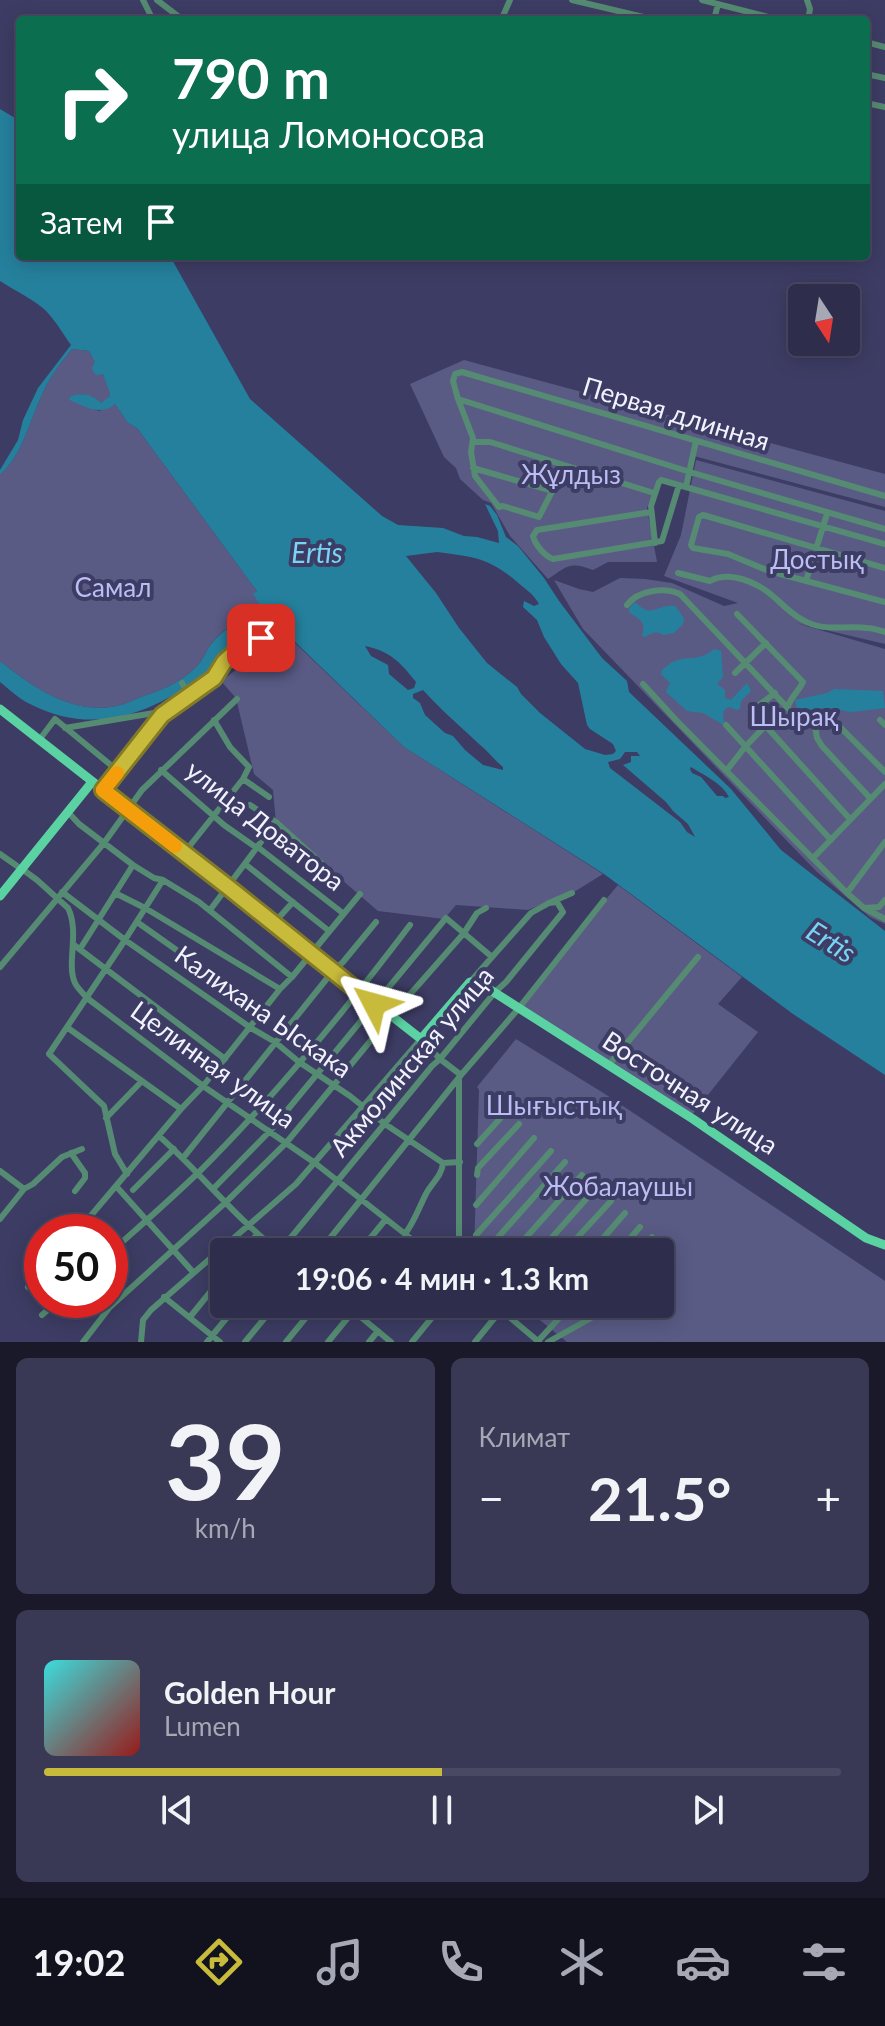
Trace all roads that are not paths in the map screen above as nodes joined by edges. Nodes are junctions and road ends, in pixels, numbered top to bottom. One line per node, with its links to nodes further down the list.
1 (157, 0): 5 (street)
2 (572, 0): 6 (street)
3 (702, 0): 4 (street)
4 (718, 4): 7 (street); 8 (street)
5 (178, 16)
6 (639, 16)
7 (715, 16)
8 (764, 16)
9 (458, 399): 10 (street, Первая длинная); 11 (street); 14 (street)
10 (696, 441): 14 (street); 18 (street, Первая длинная)
11 (473, 442): 12 (street); 13 (street)
12 (565, 466): 16 (street); 17 (street)
13 (473, 468): 16 (street); 16 (street)
14 (690, 472): 15 (street); 20 (street)
15 (682, 486): 17 (street); 21 (street); 23 (street)
16 (553, 491)
17 (654, 493): 19 (street)
18 (885, 496)
19 (651, 512): 23 (street); 23 (street)
20 (827, 514): 21 (street); 22 (street)
21 (823, 528): 24 (street); 25 (street)
22 (885, 529)
23 (655, 543)
24 (885, 544)
25 (816, 548): 26 (street); 27 (street); 29 (street)
26 (885, 568)
27 (769, 571): 29 (street); 30 (street)
28 (678, 573): 30 (street)
29 (806, 581): 31 (street)
30 (762, 588): 34 (street)
31 (885, 602)
32 (627, 605): 37 (street)
33 (737, 614): 36 (street)
34 (885, 632)
35 (288, 641): 42 (street)
36 (766, 643): 37 (street); 44 (street)
37 (745, 664): 38 (street); 41 (street)
38 (735, 673)
39 (643, 684): 55 (street)
40 (184, 685): 42 (street)
41 (775, 693): 44 (street); 49 (street)
42 (190, 696): 46 (street)
43 (237, 699): 47 (street)
44 (788, 706): 50 (street)
45 (0, 709): 52 (main road)
46 (162, 715): 51 (street); 56 (street)
47 (214, 720): 54 (street); 58 (street)
48 (726, 725): 53 (street)
49 (765, 726): 53 (street); 68 (street)
50 (815, 727): 57 (street); 63 (street)
51 (65, 728): 52 (street); 56 (street)
52 (40, 739): 59 (main road)
53 (745, 747): 55 (street); 70 (street)
54 (161, 770): 65 (street); 67 (street, улица Доватора)
55 (727, 770): 76 (street)
56 (118, 771): 61 (street)
57 (885, 772)
58 (243, 779): 62 (street); 67 (street)
59 (90, 780): 61 (main road); 66 (main road); 80 (main road)
60 (885, 784): 63 (street)
61 (103, 790): 65 (main road)
62 (269, 797)
63 (870, 798): 68 (street)
64 (250, 805): 69 (street)
65 (128, 809): 72 (street); 74 (main road)
66 (68, 812): 72 (street); 80 (main road)
67 (213, 815): 73 (street, улица Доватора); 74 (street)
68 (850, 819): 70 (street)
69 (276, 822): 73 (street); 77 (street)
70 (831, 840): 76 (street)
71 (885, 842): 86 (street)
72 (104, 843): 79 (street); 88 (street)
73 (257, 848): 78 (street); 98 (street, улица Доватора)
74 (184, 853): 83 (main road)
75 (0, 854): 80 (street)
76 (814, 857): 86 (street)
77 (321, 863)
78 (245, 864): 83 (street); 92 (street)
79 (133, 865): 81 (street); 84 (street)
80 (20, 868): 82 (main road); 88 (street, Калихана Ыскака); 89 (main road)
81 (163, 880): 94 (street); 97 (street)
82 (0, 887)
83 (228, 887): 97 (street); 103 (main road)
84 (115, 893): 94 (street); 100 (street)
85 (572, 893): 93 (street)
86 (847, 893): 96 (street)
87 (360, 894): 98 (street)
88 (60, 895): 100 (street, Калихана Ыскака); 108 (street); 112 (street)
89 (0, 896)
90 (604, 900): 122 (street)
91 (885, 900): 96 (street)
92 (293, 902): 103 (street); 105 (street)
93 (549, 903): 110 (street); 119 (street, Акмолинская улица)
94 (145, 908): 101 (street); 117 (street)
95 (486, 908): 106 (street)
96 (864, 908): 99 (street)
97 (210, 910): 115 (street)
98 (344, 914): 105 (street)
99 (885, 919)
100 (98, 920): 107 (street, Калихана Ыскака); 108 (street)
101 (137, 922): 107 (street); 123 (street)
102 (376, 922): 114 (street)
103 (273, 924): 109 (main road)
104 (410, 925): 118 (street)
105 (329, 931): 109 (street)
106 (464, 933): 110 (street); 121 (street); 124 (street)
107 (125, 940): 113 (street); 126 (street, Калихана Ыскака)
108 (77, 947): 113 (street); 120 (street)
109 (311, 953): 114 (main road); 115 (street)
110 (492, 957): 116 (street)
111 (698, 957): 132 (street)
112 (0, 967)
113 (106, 969): 120 (street); 129 (street)
114 (333, 971): 118 (main road); 128 (street)
115 (292, 977): 117 (street)
116 (470, 982): 119 (main road, Восточная улица); 127 (main road)
117 (280, 989): 123 (street)
118 (359, 991): 121 (main road); 131 (street)
119 (495, 992): 122 (main road, Восточная улица); 130 (street, Акмолинская улица)
120 (87, 998): 125 (street); 136 (street, Целинная улица)
121 (374, 1004): 124 (main road); 133 (street)
122 (519, 1008): 132 (main road, Восточная улица); 134 (street)
123 (264, 1012): 126 (street)
124 (391, 1016): 127 (main road); 137 (street)
125 (68, 1028): 135 (street); 142 (street)
126 (251, 1028): 128 (street, Калихана Ыскака); 129 (street)
127 (421, 1039): 130 (street); 139 (street)
128 (275, 1042): 131 (street, Калихана Ыскака); 138 (street)
129 (225, 1059): 136 (street)
130 (440, 1059): 134 (street); 144 (street, Акмолинская улица)
131 (299, 1062): 133 (street, Калихана Ыскака); 143 (street)
132 (608, 1066): 201 (main road, Восточная улица)
133 (316, 1074): 137 (street, Калихана Ыскака); 146 (street)
134 (460, 1076): 149 (street); 157 (street)
135 (142, 1081): 140 (street); 142 (street)
136 (203, 1086): 138 (street, Целинная улица); 140 (street)
137 (334, 1087): 139 (street, Калихана Ыскака); 150 (street)
138 (228, 1103): 143 (street, Целинная улица); 156 (street)
139 (363, 1107): 144 (street, Калихана Ыскака); 159 (street)
140 (181, 1109): 147 (street)
141 (506, 1112): 151 (street)
142 (106, 1118): 163 (street)
143 (250, 1118): 146 (street, Целинная улица); 162 (street)
144 (385, 1124): 149 (street, Калихана Ыскака); 166 (street, Акмолинская улица)
145 (519, 1124): 164 (street)
146 (270, 1131): 150 (street, Целинная улица); 170 (street)
147 (159, 1136): 153 (street); 163 (street)
148 (534, 1138): 176 (street)
149 (410, 1139): 160 (street, Калихана Ыскака); 173 (street)
150 (286, 1143): 159 (street, Целинная улица); 175 (street)
151 (477, 1144)
152 (82, 1149): 155 (street)
153 (174, 1149): 156 (street); 171 (street)
154 (551, 1151): 186 (street)
155 (71, 1153): 169 (street); 172 (street)
156 (183, 1158): 162 (street)
157 (460, 1162): 160 (street); 194 (street)
158 (565, 1162): 195 (street)
159 (315, 1163): 166 (street, Целинная улица); 182 (street)
160 (443, 1163): 185 (street)
161 (0, 1171): 169 (street)
162 (198, 1172): 170 (street); 181 (street)
163 (127, 1174): 167 (street)
164 (477, 1175)
165 (582, 1175): 196 (street)
166 (338, 1181): 173 (street, Целинная улица); 190 (street, Акмолинская улица)
167 (116, 1186): 178 (street); 181 (street)
168 (596, 1188): 197 (street)
169 (24, 1189): 179 (street)
170 (213, 1189): 175 (street)
171 (133, 1190)
172 (75, 1191)
173 (361, 1200): 180 (street, Целинная улица); 191 (street)
174 (611, 1201): 198 (street)
175 (225, 1203): 182 (street); 202 (street)
176 (476, 1205)
177 (625, 1213): 199 (street)
178 (92, 1214)
179 (0, 1219)
180 (386, 1219): 185 (street, Целинная улица); 192 (street)
181 (146, 1221): 187 (street); 202 (street)
182 (248, 1225): 184 (street); 203 (street)
183 (640, 1227): 200 (street)
184 (257, 1234): 188 (street); 189 (street)
185 (405, 1234): 193 (street, Целинная улица)
186 (476, 1235)
187 (128, 1237)
188 (254, 1238)
189 (262, 1238)
190 (291, 1238)
191 (330, 1238)
192 (370, 1238)
193 (411, 1238)
194 (459, 1238)
195 (497, 1238)
196 (526, 1238)
197 (551, 1238)
198 (577, 1238)
199 (603, 1238)
200 (630, 1238)
201 (885, 1245)
202 (172, 1250): 203 (street); 219 (street)
203 (193, 1272): 205 (street)
204 (210, 1292): 206 (street)
205 (164, 1297): 206 (street); 220 (street)
206 (190, 1317): 218 (street)
207 (227, 1318): 218 (street)
208 (265, 1318): 222 (street)
209 (306, 1318): 223 (street)
210 (347, 1318): 224 (street)
211 (362, 1318): 217 (street)
212 (432, 1318): 227 (street)
213 (494, 1318): 228 (street)
214 (510, 1318): 229 (street)
215 (560, 1318): 229 (street)
216 (591, 1318): 230 (street)
217 (378, 1331): 225 (street); 226 (street)
218 (210, 1339): 221 (street)
219 (83, 1342)
220 (141, 1342)
221 (220, 1342)
222 (245, 1342)
223 (286, 1342)
224 (328, 1342)
225 (369, 1342)
226 (391, 1342)
227 (412, 1342)
228 (475, 1342)
229 (539, 1342)
230 (548, 1342)

